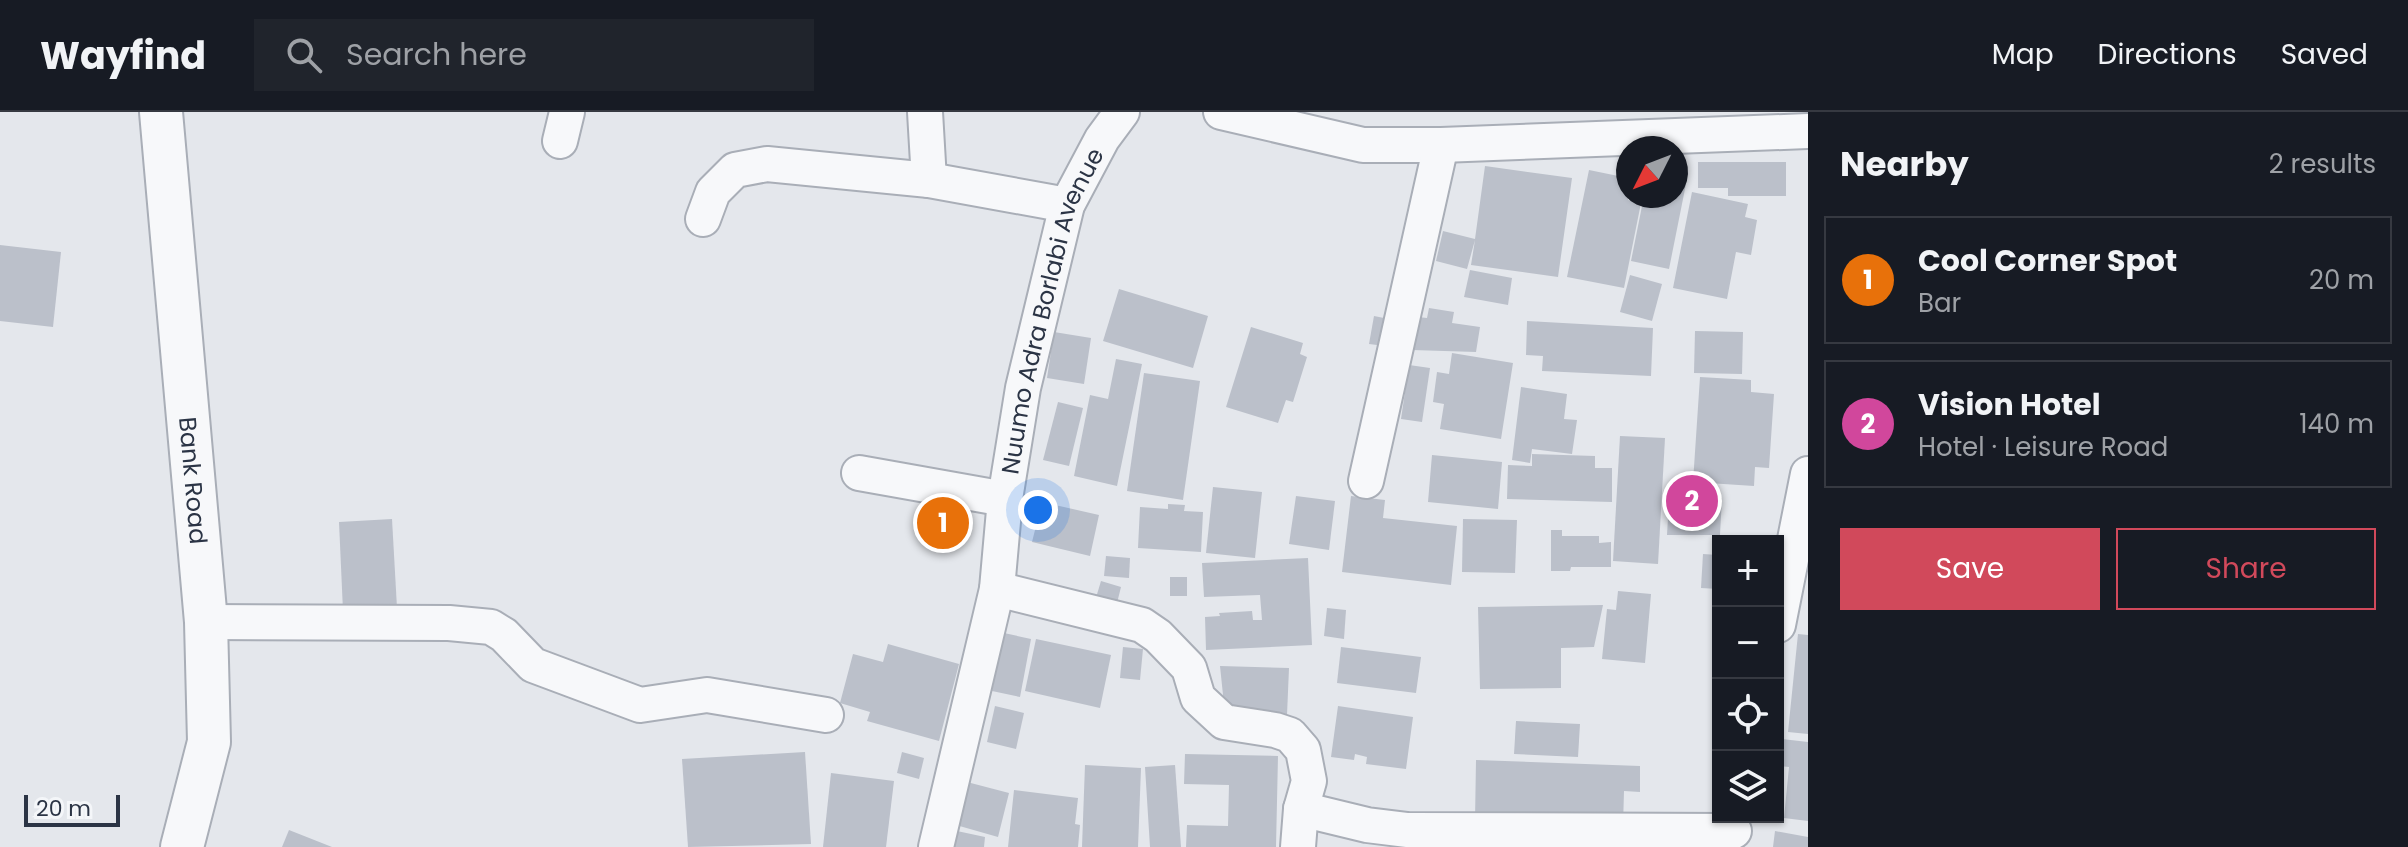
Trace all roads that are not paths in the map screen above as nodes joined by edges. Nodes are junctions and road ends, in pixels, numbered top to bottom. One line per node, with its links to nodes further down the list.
1 (161, 112): 16 (street, Bank Road)
2 (925, 112): 7 (street)
3 (1122, 112): 8 (street, Nuumo Adra Borlabi Avenue)
4 (1221, 112): 6 (street)
5 (1808, 131): 6 (street)
6 (1441, 145): 12 (street)
7 (929, 180): 8 (street); 9 (street)
8 (1067, 205): 13 (street, Nuumo Adra Borlabi Avenue)
9 (703, 219)
10 (859, 473): 13 (street)
11 (1808, 474): 15 (street)
12 (1366, 481)
13 (1005, 499): 14 (street, Nuumo Adra Borlabi Avenue)
14 (997, 589): 18 (street); 21 (street, Nuumo Adra Borlabi Avenue)
15 (1782, 607)
16 (206, 622): 17 (street); 20 (street, Bank Road)
17 (826, 715)
18 (1301, 809): 19 (street); 22 (street)
19 (1735, 832)
20 (182, 847)
21 (936, 847)
22 (1298, 847)

